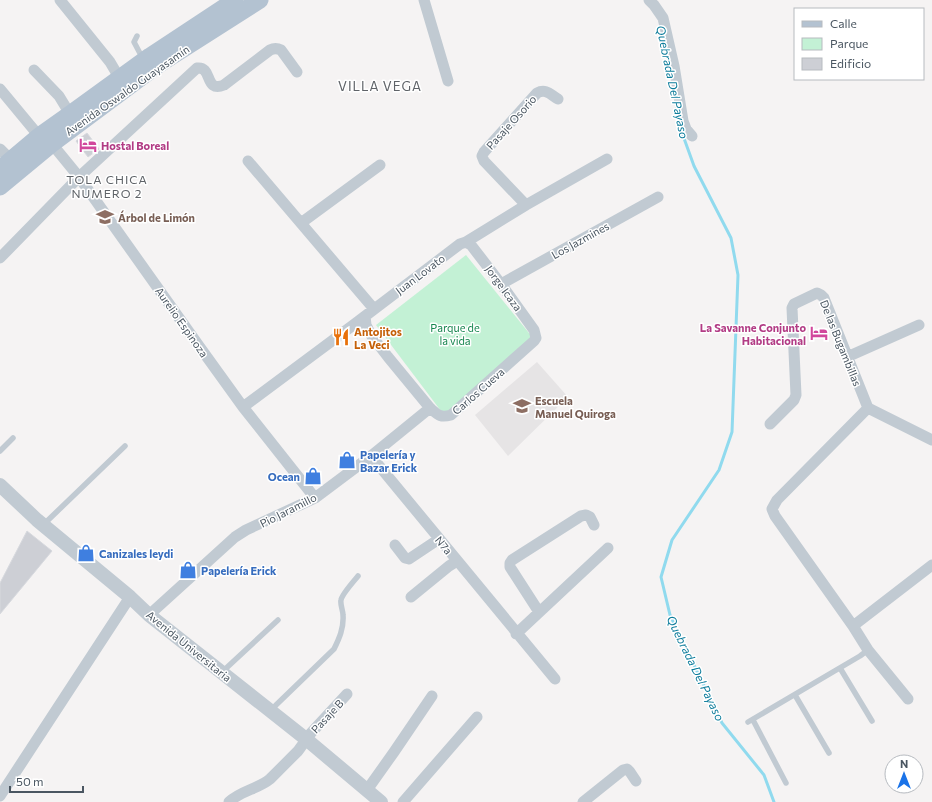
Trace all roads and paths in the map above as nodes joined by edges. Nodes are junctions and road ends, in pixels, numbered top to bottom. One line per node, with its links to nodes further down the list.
1 (60, 0): 10 (street)
2 (235, 0): 7 (main road, Avenida Oswaldo Guayasamín)
3 (260, 0): 16 (main road, Avenida Oswaldo Guayasamín)
4 (424, 0): 11 (street)
5 (649, 0): 15 (street)
6 (137, 36): 7 (lane)
7 (144, 61): 10 (main road, Avenida Oswaldo Guayasamín)
8 (34, 70): 14 (street)
9 (296, 72): 21 (street)
10 (120, 79): 14 (main road, Avenida Oswaldo Guayasamín)
11 (448, 81)
12 (0, 89): 16 (street, Aurelio Espinoza)
13 (558, 99): 24 (street, Pasaje Osorio)
14 (70, 114): 16 (main road, Avenida Oswaldo Guayasamín)
15 (692, 136)
16 (45, 140): 18 (main road, Avenida Oswaldo Guayasamín); 21 (street, Aurelio Espinoza); 22 (main road, Avenida Oswaldo Guayasamín)
17 (607, 158): 24 (street, Juan Lovato)
18 (4, 160)
19 (248, 161): 25 (street)
20 (380, 164): 25 (street)
21 (79, 177): 27 (street); 34 (street, Aurelio Espinoza)
22 (0, 187)
23 (658, 196): 28 (street, Los Jazmines)
24 (526, 205): 26 (street, Juan Lovato)
25 (301, 223): 29 (street)
26 (466, 242): 28 (street, Jorge Icaza); 29 (street, Juan Lovato)
27 (0, 258)
28 (502, 284): 32 (street, Jorge Icaza)
29 (374, 309): 30 (street, Juan Lovato)
30 (365, 316): 34 (street, Juan Lovato); 35 (street, Carlos Cueva)
31 (919, 325): 33 (street)
32 (536, 338): 35 (street, Carlos Cueva)
33 (847, 357): 36 (street, De las Bugambillas); 37 (street, De las Bugambillas)
34 (243, 407): 44 (street, Aurelio Espinoza)
35 (430, 408): 42 (street, Pio Jaramillo)
36 (868, 408): 39 (street); 58 (street)
37 (770, 424)
38 (13, 438): 41 (lane)
39 (932, 440)
40 (125, 446): 45 (lane)
41 (0, 451)
42 (371, 456): 44 (street, Pio Jaramillo); 47 (street, N7a)
43 (0, 485): 45 (street, Avenida Universitaria)
44 (315, 498): 56 (street, Pio Jaramillo)
45 (43, 525): 53 (street, Avenida Universitaria)
46 (594, 526): 55 (street)
47 (438, 539): 48 (street); 50 (street, N7a)
48 (395, 545)
49 (608, 548): 55 (street)
50 (457, 561): 54 (street); 59 (street, N7a)
51 (932, 565): 58 (street)
52 (358, 576): 68 (lane)
53 (130, 597): 56 (street, Avenida Universitaria); 76 (street)
54 (410, 597)
55 (539, 612): 59 (street)
56 (149, 615): 62 (street, Avenida Universitaria)
57 (278, 620): 62 (lane)
58 (853, 626): 60 (street)
59 (516, 634): 63 (street, N7a)
60 (868, 650): 61 (lane); 67 (street)
61 (840, 668): 65 (lane); 70 (lane)
62 (222, 672): 68 (street, Avenida Universitaria)
63 (555, 680)
64 (347, 694): 71 (street, Pasaje B)
65 (795, 694): 72 (lane); 74 (lane)
66 (432, 696): 75 (street)
67 (908, 699)
68 (271, 711): 71 (street, Avenida Universitaria)
69 (477, 717): 79 (street)
70 (872, 722)
71 (306, 739): 75 (street, Avenida Universitaria); 77 (street, Pasaje B)
72 (829, 753)
73 (636, 781): 80 (street)
74 (786, 783)
75 (367, 790): 78 (street, Avenida Universitaria)
76 (0, 796)
77 (229, 802)
78 (381, 802)
79 (404, 802)
80 (584, 802)

